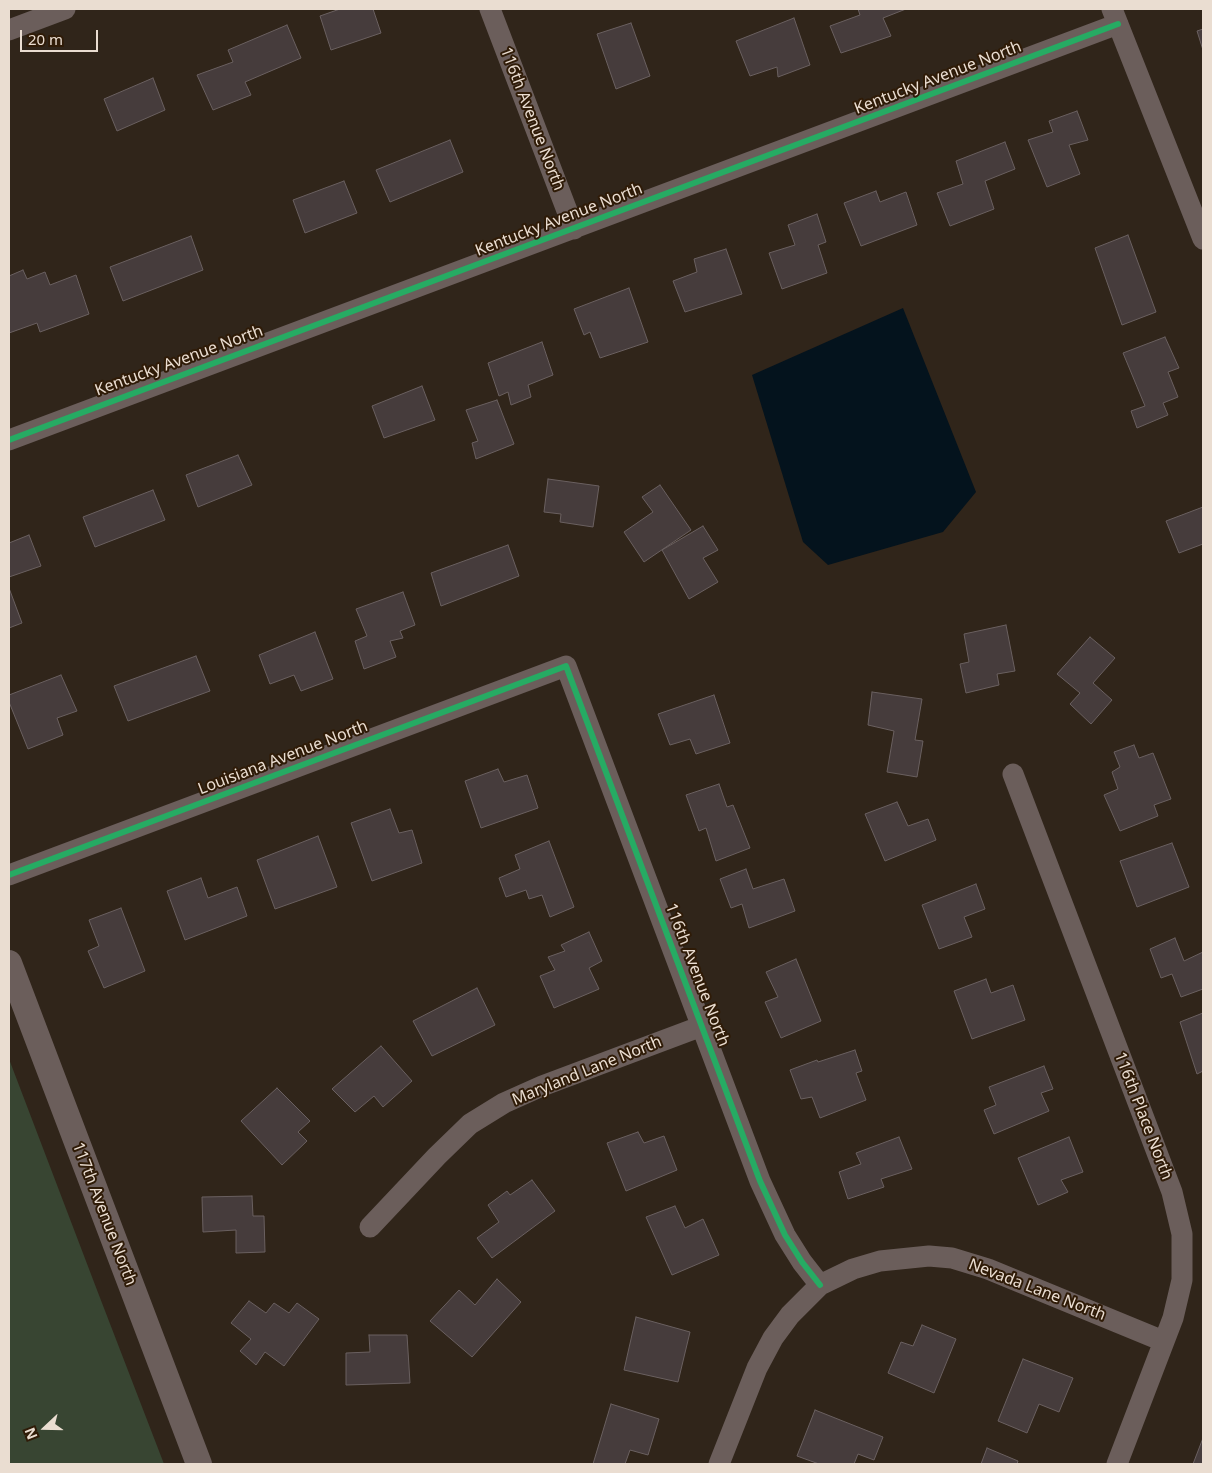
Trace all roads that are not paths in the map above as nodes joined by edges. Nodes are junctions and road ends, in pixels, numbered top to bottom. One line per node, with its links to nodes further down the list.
1 (65, 9): 4 (street)
2 (490, 9): 5 (street, 116th Avenue North)
3 (1115, 17): 5 (street, Kentucky Avenue North); 6 (street)
4 (9, 30)
5 (574, 229): 7 (street, Kentucky Avenue North)
6 (1203, 238)
7 (9, 440)
8 (566, 666): 10 (street, Louisiana Avenue North); 12 (street, 116th Avenue North)
9 (1013, 774): 15 (street, 116th Place North)
10 (9, 875)
11 (9, 963): 16 (street, 117th Avenue North)
12 (702, 1026): 13 (street, Maryland Lane North); 14 (street, 116th Avenue North)
13 (370, 1228)
14 (820, 1285): 15 (street, Nevada Lane North); 17 (street, Nevada Lane North)
15 (1164, 1341): 18 (street, 116th Place North)
16 (199, 1464)
17 (719, 1464)
18 (1117, 1464)

